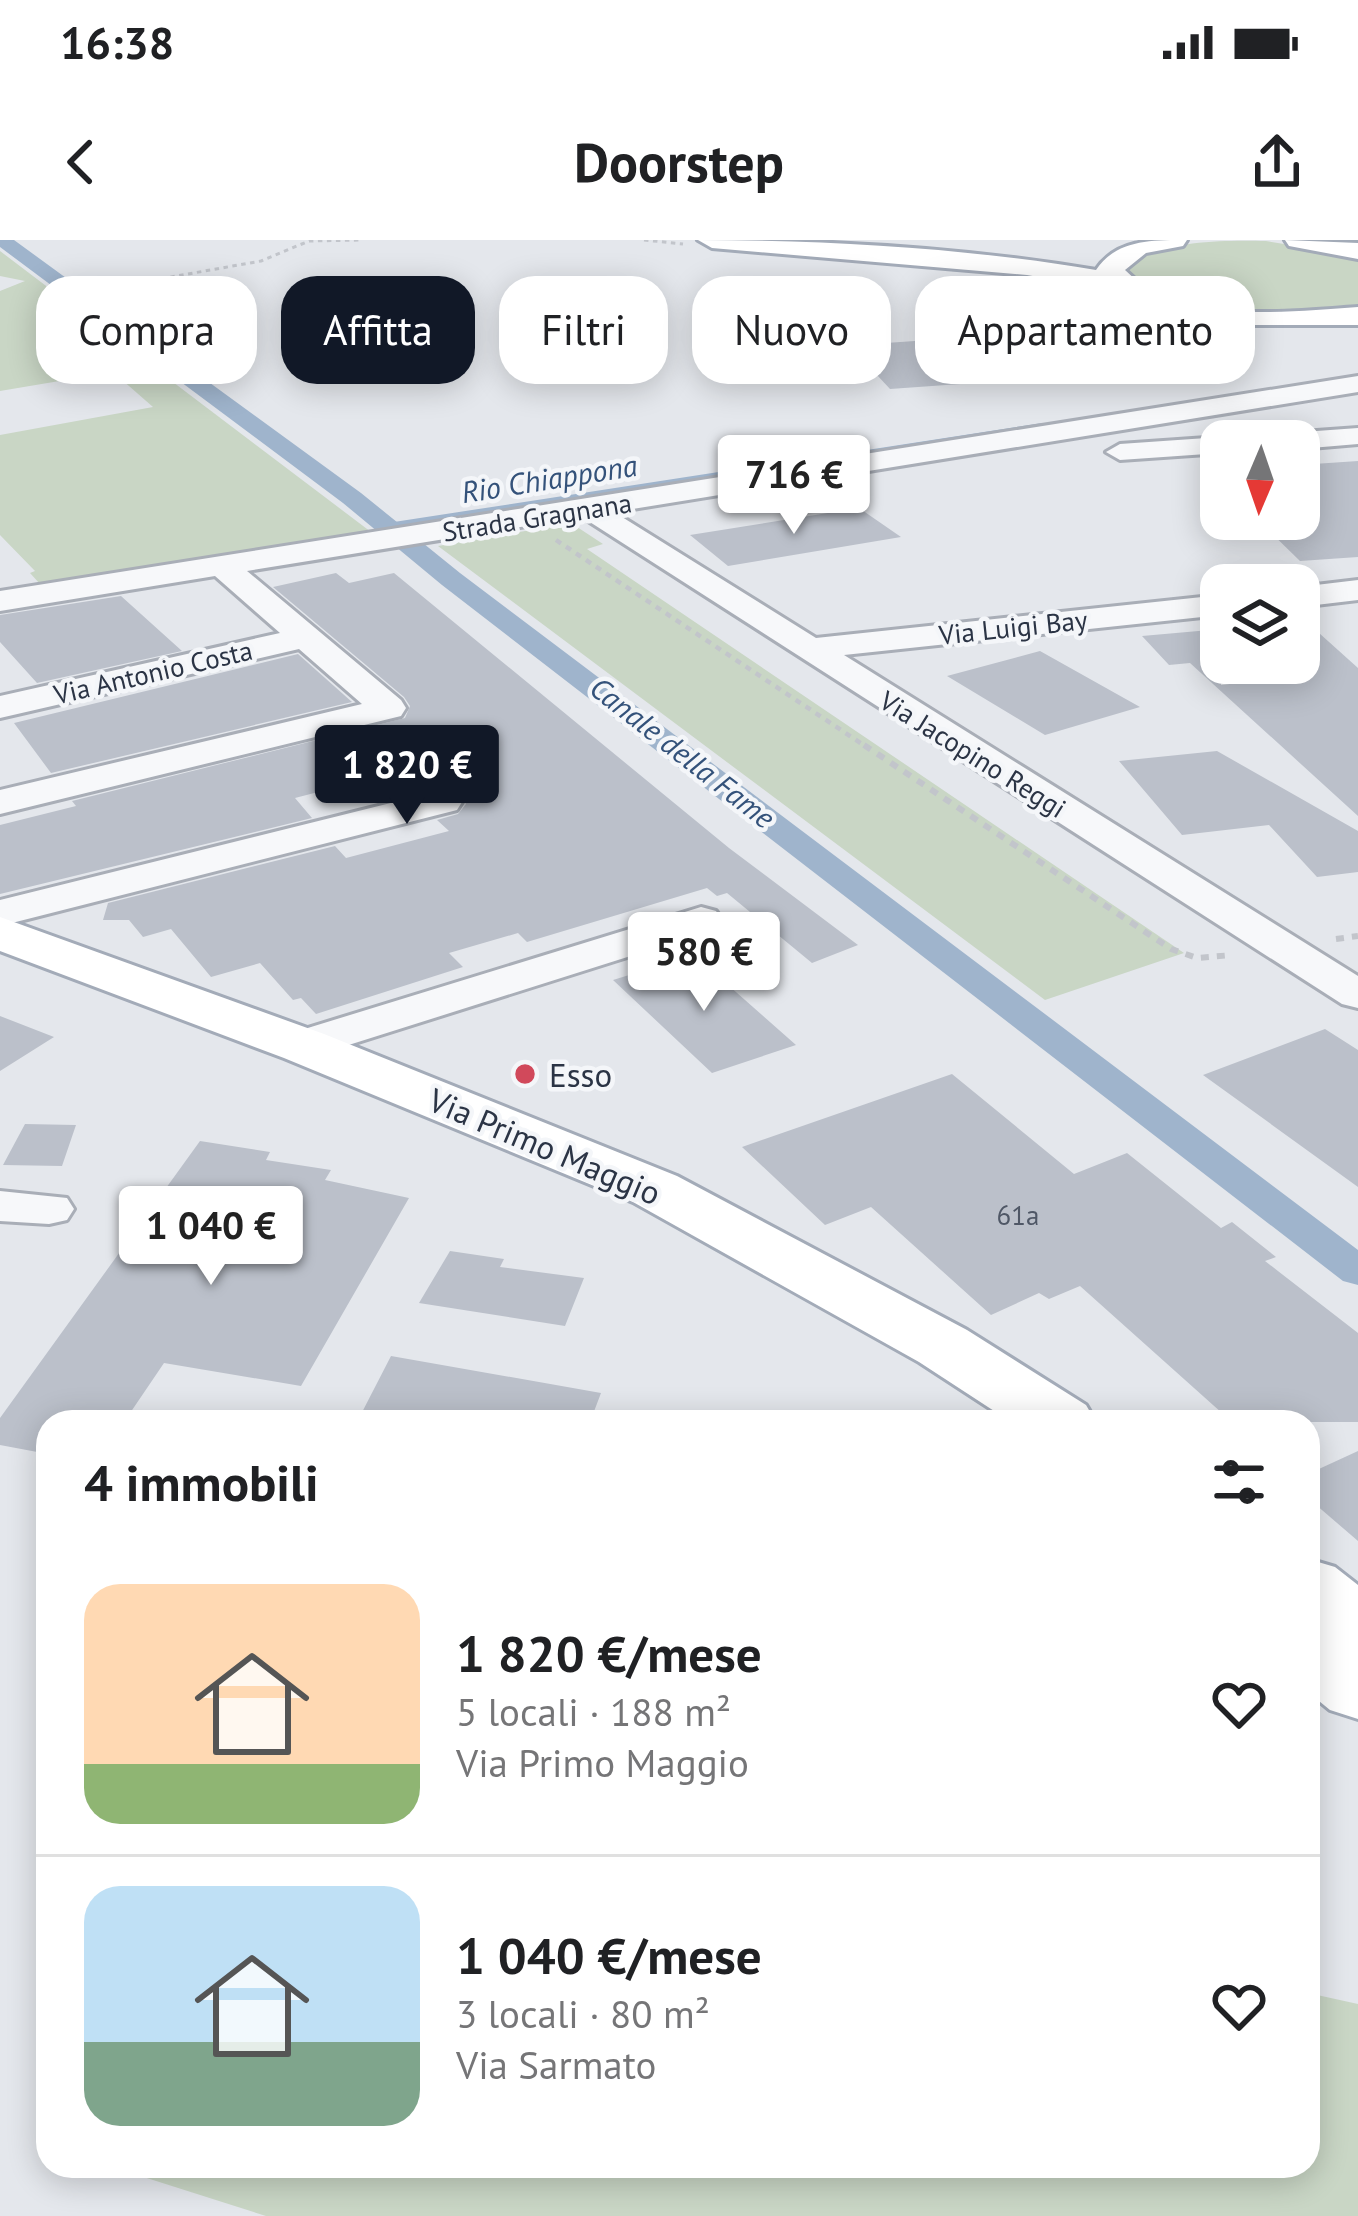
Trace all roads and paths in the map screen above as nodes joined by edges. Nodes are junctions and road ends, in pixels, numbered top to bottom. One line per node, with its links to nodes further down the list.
1 (361, 240): 7 (path)
2 (712, 240): 6 (main road)
3 (1173, 240): 6 (main road)
4 (1299, 240): 5 (main road)
5 (1358, 250)
6 (1120, 267): 8 (main road)
7 (179, 276)
8 (1358, 316)
9 (1358, 385): 13 (street, Strada Gragnana)
10 (1358, 436): 11 (street)
11 (1320, 439)
12 (1200, 446): 13 (street)
13 (1026, 448): 14 (street, Strada Gragnana); 15 (street)
14 (591, 510): 17 (street, Strada Gragnana); 23 (street, Via Jacopino Reggi)
15 (674, 515)
16 (538, 528): 31 (path)
17 (220, 564): 19 (street, Strada Gragnana); 22 (street)
18 (1328, 594): 21 (street)
19 (0, 601)
20 (1200, 607): 23 (street, Via Luigi Bay)
21 (1358, 615)
22 (307, 638): 24 (street, Via Antonio Costa); 25 (street)
23 (806, 649): 31 (street, Via Jacopino Reggi)
24 (0, 706)
25 (0, 802)
26 (443, 802): 27 (street)
27 (0, 914)
28 (701, 920): 34 (street)
29 (0, 933): 34 (main road, Via Primo Maggio)
30 (1358, 936): 31 (path)
31 (1282, 947): 33 (street, Via Jacopino Reggi)
32 (0, 962): 35 (main road, Via Primo Maggio)
33 (1358, 995)
34 (301, 1045): 36 (main road, Via Primo Maggio)
35 (962, 1410)
36 (1042, 1410)
37 (1320, 1597): 38 (main road)
38 (1358, 1627)
39 (1320, 1658): 40 (main road)
40 (1358, 1688)

